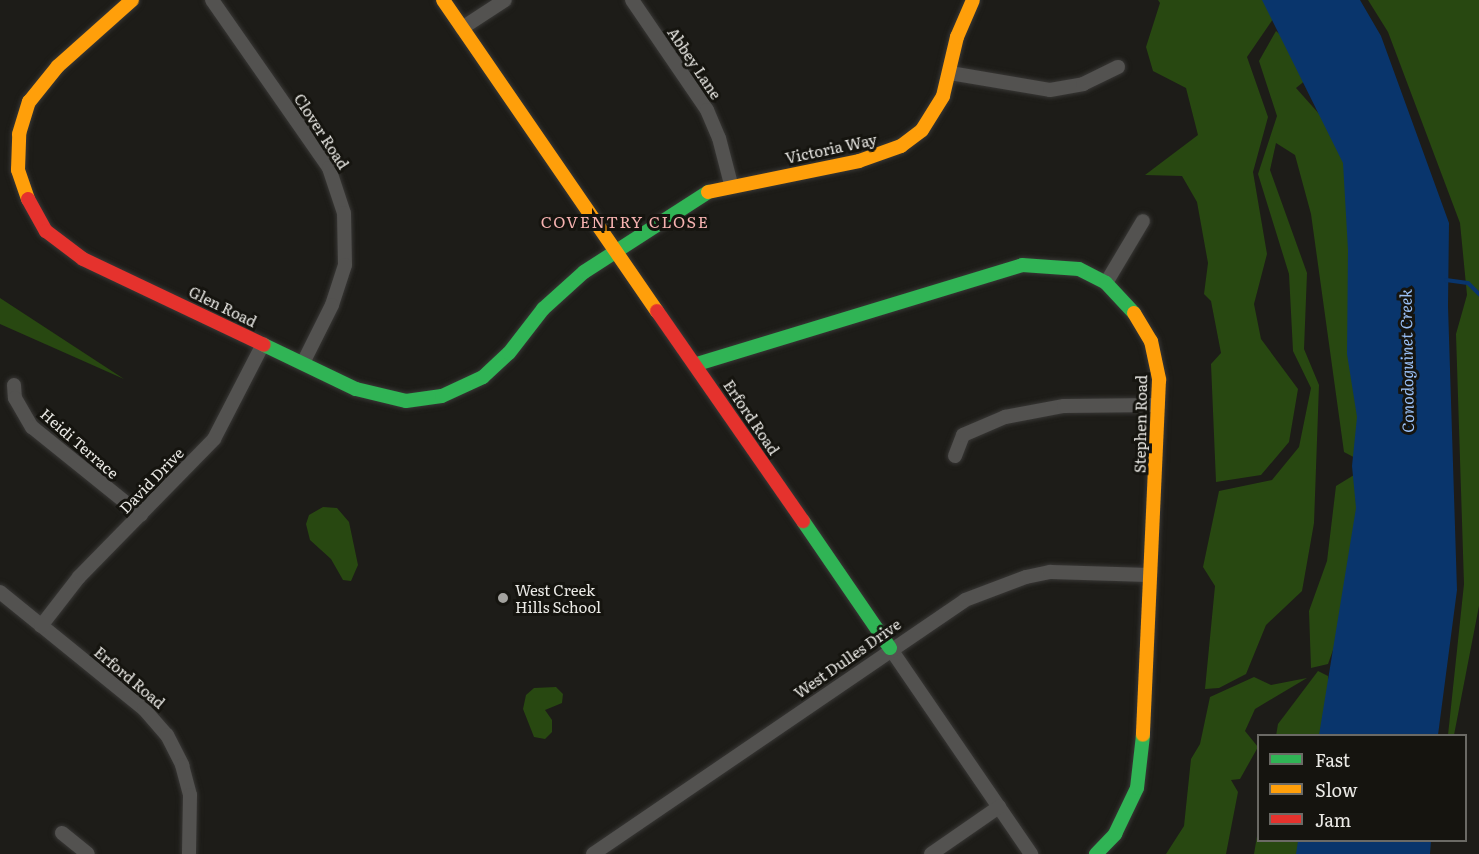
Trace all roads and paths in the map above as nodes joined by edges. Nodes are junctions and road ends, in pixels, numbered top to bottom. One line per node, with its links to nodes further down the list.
1 (132, 0): 14 (street, Glen Road)
2 (212, 0): 15 (street, Clover Road)
3 (443, 0): 7 (street, Erford Road)
4 (505, 0): 7 (street)
5 (632, 0): 10 (street, Abbey Lane)
6 (973, 0): 9 (street, Victoria Way)
7 (462, 28): 12 (street, Erford Road)
8 (1118, 67): 9 (street)
9 (950, 73): 10 (street, Victoria Way)
10 (730, 184): 12 (street, Victoria Way)
11 (1143, 221): 13 (street)
12 (617, 249): 15 (street, Glen Road); 16 (street, Erford Road)
13 (1106, 283): 16 (street, Stephen Road); 18 (street, Stephen Road)
14 (263, 344): 15 (street, Glen Road); 20 (street, David Drive)
15 (303, 363)
16 (696, 364): 24 (street, Erford Road)
17 (14, 385): 20 (street, Heidi Terrace)
18 (1158, 405): 19 (street); 21 (street, Stephen Road)
19 (955, 456)
20 (141, 515): 23 (street, David Drive)
21 (1150, 575): 24 (street, West Dulles Drive); 32 (street, Stephen Road)
22 (0, 592): 23 (street, Erford Road)
23 (41, 626): 28 (street, Erford Road)
24 (890, 648): 25 (street, Erford Road); 29 (street, West Dulles Drive)
25 (999, 807): 30 (street); 31 (street, Erford Road)
26 (62, 833): 27 (street)
27 (88, 854)
28 (189, 854)
29 (593, 854)
30 (931, 854)
31 (1031, 854)
32 (1096, 854)

